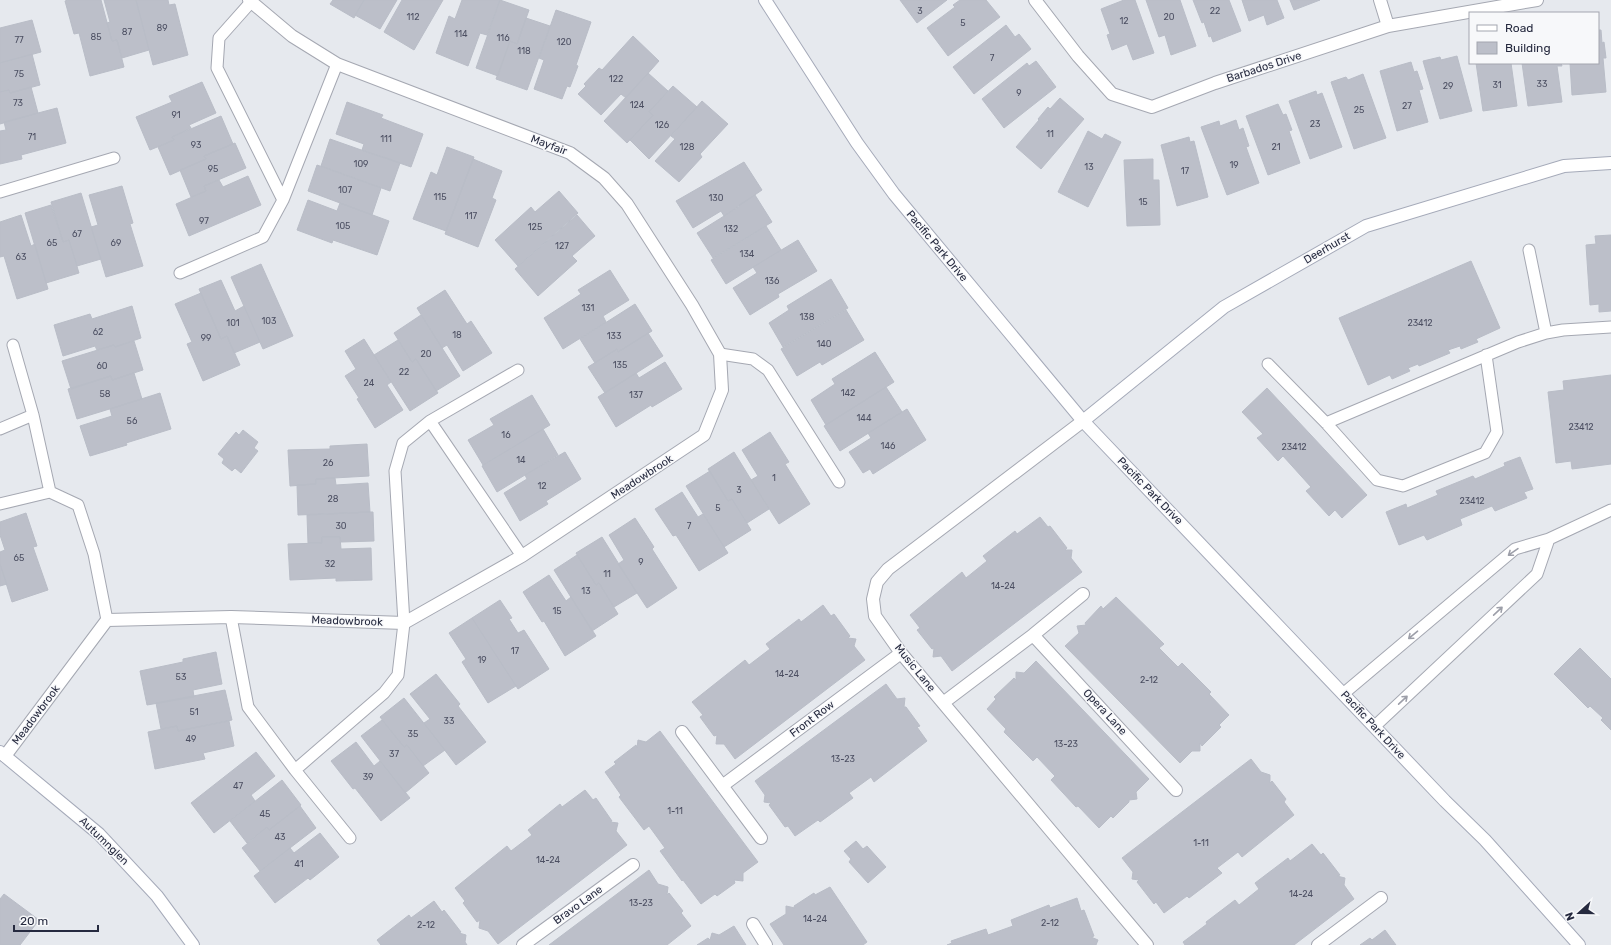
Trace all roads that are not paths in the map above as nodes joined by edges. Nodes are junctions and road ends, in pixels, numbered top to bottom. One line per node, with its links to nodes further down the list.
1 (765, 0): 23 (street, Pacific Park Drive)
2 (1035, 0): 6 (street, Barbados Drive)
3 (1380, 0): 6 (street)
4 (1537, 0): 6 (street, Barbados Drive)
5 (250, 1): 7 (street, Mayfair); 11 (lane)
6 (1388, 26)
7 (337, 64): 11 (lane); 17 (street, Mayfair)
8 (114, 158): 10 (lane)
9 (1611, 163): 23 (street, Deerhurst)
10 (0, 192)
11 (283, 200): 13 (lane)
12 (1529, 250): 15 (lane)
13 (180, 273)
14 (1611, 327): 15 (lane)
15 (1546, 333): 18 (lane)
16 (13, 344): 21 (lane)
17 (720, 354): 26 (street, Mayfair); 27 (lane)
18 (1486, 355): 24 (lane); 24 (lane)
19 (1268, 364): 24 (lane)
20 (518, 370): 22 (lane)
21 (34, 415): 25 (lane); 28 (lane)
22 (430, 421): 32 (lane); 36 (lane)
23 (1083, 421): 38 (street, Music Lane); 39 (street, Pacific Park Drive)
24 (1326, 423)
25 (0, 429)
26 (704, 435): 32 (street, Meadowbrook)
27 (839, 482)
28 (50, 492): 29 (lane); 35 (lane)
29 (0, 504)
30 (1611, 510): 31 (lane)
31 (1549, 539): 39 (lane, one-way to 39); 41 (lane, one-way to 31)
32 (522, 556): 36 (street, Meadowbrook)
33 (1083, 594): 37 (street)
34 (231, 617): 35 (street, Meadowbrook); 36 (street, Meadowbrook); 44 (lane)
35 (107, 620): 43 (street, Meadowbrook)
36 (404, 623): 44 (lane)
37 (1033, 635): 40 (street); 46 (street, Opera Lane)
38 (901, 653): 40 (street, Music Lane); 45 (street, Front Row)
39 (1344, 694): 41 (street, Pacific Park Drive)
40 (944, 703): 55 (street, Music Lane)
41 (1375, 726): 57 (street, Pacific Park Drive)
42 (682, 732): 45 (street)
43 (2, 754): 52 (street, Autumnglen)
44 (295, 770): 47 (lane)
45 (722, 786): 48 (street)
46 (1176, 790)
47 (350, 838)
48 (761, 838)
49 (633, 865): 53 (street, Bravo Lane)
50 (1381, 898): 56 (street)
51 (753, 924): 54 (street)
52 (193, 945)
53 (523, 945)
54 (766, 945)
55 (1148, 945)
56 (1318, 945)
57 (1579, 945)

